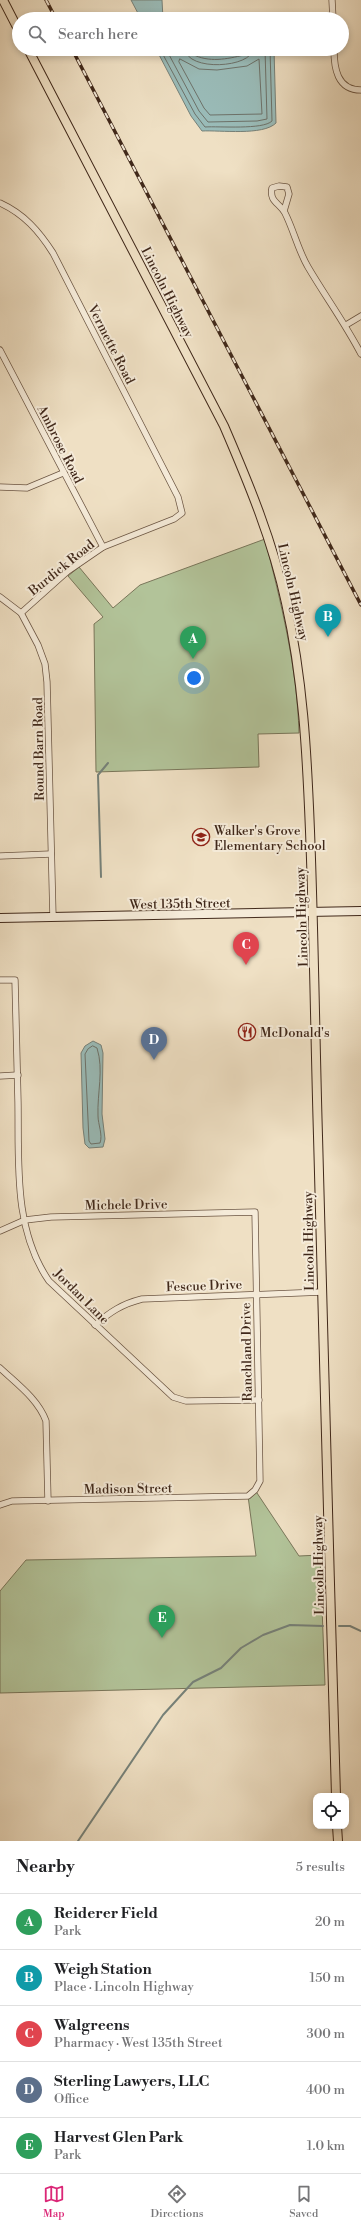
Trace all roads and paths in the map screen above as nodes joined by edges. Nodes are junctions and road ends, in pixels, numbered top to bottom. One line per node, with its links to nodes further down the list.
1 (3, 0): 4 (main road)
2 (332, 0): 3 (street)
3 (333, 12)
4 (12, 17)
5 (32, 56): 23 (main road, Lincoln Highway)
6 (334, 56): 7 (street)
7 (361, 90)
8 (0, 204): 16 (street, Vermette Road)
9 (284, 211): 9 (street); 11 (street)
10 (361, 316): 11 (street)
11 (346, 325): 13 (street)
12 (0, 350): 14 (street, Ambrose Road)
13 (361, 354)
14 (63, 473): 15 (street); 17 (street, Ambrose Road)
15 (0, 487)
16 (182, 513): 17 (street, Burdick Road)
17 (102, 547): 19 (street, Burdick Road)
18 (0, 597): 19 (street, Round Barn Road)
19 (21, 613): 20 (street, Round Barn Road)
20 (51, 854): 21 (street); 24 (street, Round Barn Road)
21 (0, 856)
22 (361, 911): 23 (street, West 135th Street)
23 (313, 912): 24 (street, West 135th Street); 32 (main road, Lincoln Highway)
24 (53, 917): 25 (street, West 135th Street)
25 (0, 918)
26 (0, 980): 27 (street, Jordan Lane)
27 (18, 1075): 28 (street); 30 (street, Jordan Lane)
28 (0, 1076)
29 (255, 1212): 30 (street, Michele Drive); 33 (street, Ranchland Drive)
30 (24, 1220): 31 (street, Michele Drive); 34 (street, Jordan Lane)
31 (0, 1231)
32 (322, 1292): 33 (street, Fescue Drive); 40 (main road, Lincoln Highway)
33 (256, 1294): 34 (street, Fescue Drive); 36 (street, Ranchland Drive)
34 (95, 1325): 36 (street, Jordan Lane)
35 (0, 1368): 38 (street)
36 (259, 1400): 37 (street, Ranchland Drive)
37 (255, 1490): 38 (street, Madison Street)
38 (48, 1501): 39 (street, Madison Street)
39 (0, 1505)
40 (336, 1793)
41 (337, 1829): 42 (main road)
42 (338, 1841)

